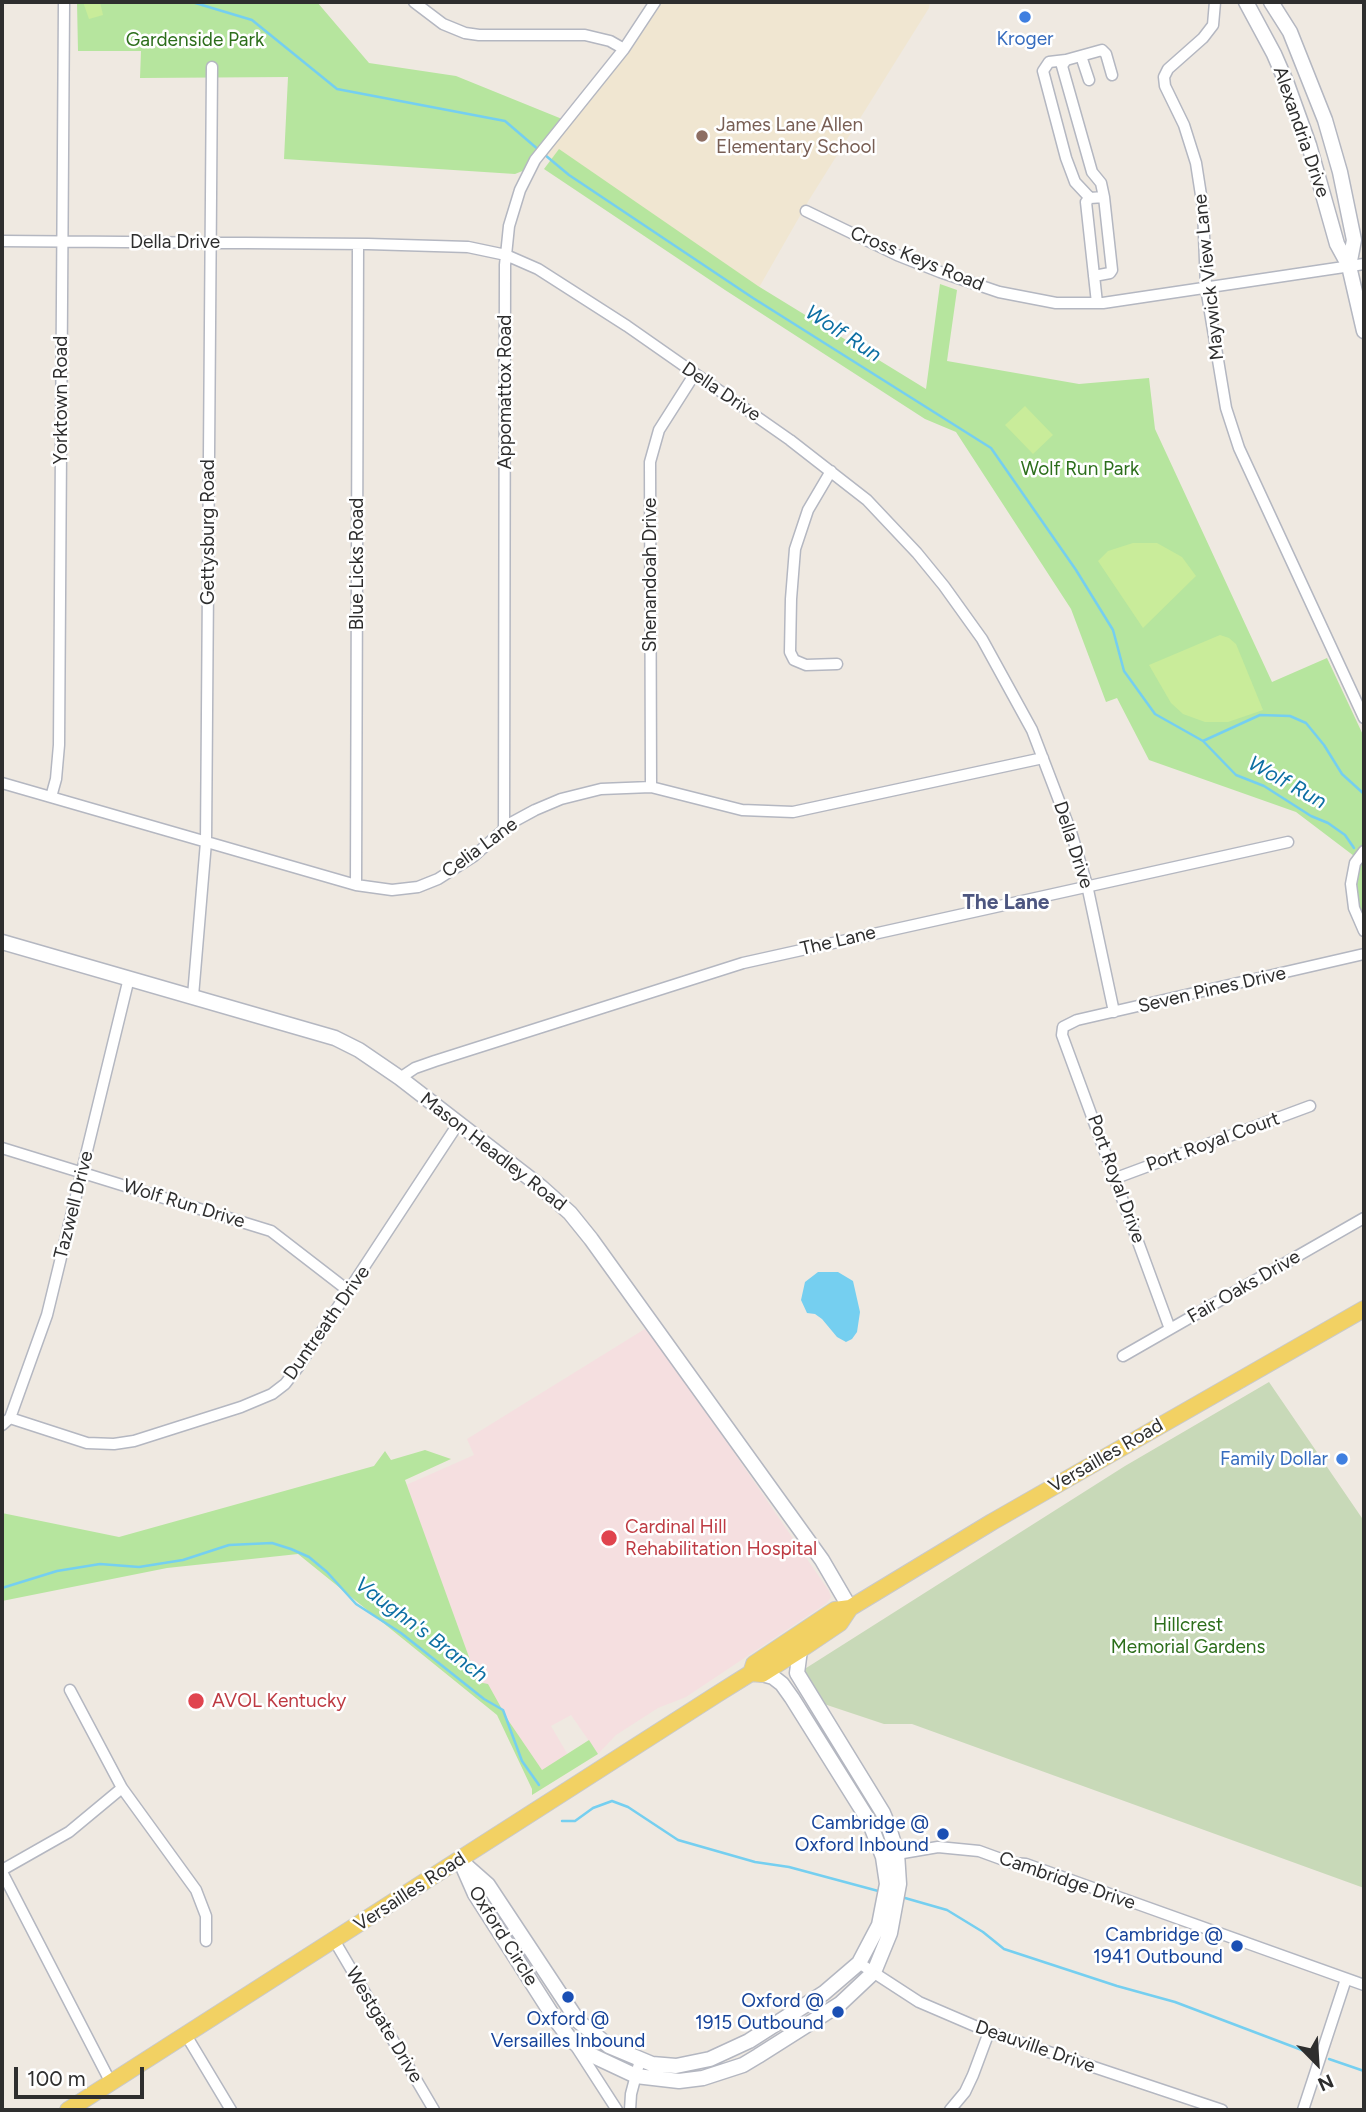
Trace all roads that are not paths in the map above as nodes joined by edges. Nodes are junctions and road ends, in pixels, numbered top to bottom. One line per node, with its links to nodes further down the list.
1 (414, 2): 7 (street)
2 (655, 2): 7 (street, Appomattox Road)
3 (1215, 2): 23 (street, Maywick View Lane)
4 (1246, 2): 21 (street, Alexandria Drive)
5 (1271, 2): 21 (street, Alexandria Drive)
6 (64, 3): 17 (street, Yorktown Road)
7 (624, 49): 20 (street, Appomattox Road)
8 (1081, 55): 9 (street); 11 (street); 12 (street)
9 (1066, 60): 13 (street); 14 (street)
10 (212, 67): 18 (street, Gettysburg Road)
11 (1112, 75)
12 (1089, 80)
13 (1104, 197): 14 (street); 22 (street)
14 (1090, 198): 22 (street)
15 (806, 211): 24 (street, Cross Keys Road)
16 (2, 242): 17 (street, Della Drive)
17 (61, 242): 18 (street, Della Drive); 33 (street, Yorktown Road)
18 (209, 243): 19 (street, Della Drive); 35 (street, Gettysburg Road)
19 (358, 244): 20 (street, Della Drive); 38 (street, Blue Licks Road)
20 (506, 255): 26 (street, Della Drive); 34 (street, Appomattox Road)
21 (1357, 265): 23 (street, Cross Keys Road); 25 (street, Alexandria Drive)
22 (1094, 276): 24 (street)
23 (1206, 288): 24 (street, Cross Keys Road); 29 (street, Maywick View Lane)
24 (1097, 303)
25 (1364, 331)
26 (694, 375): 27 (street, Della Drive); 32 (street, Shenandoah Drive)
27 (831, 471): 28 (street); 30 (street, Della Drive)
28 (837, 664)
29 (1364, 718)
30 (1043, 758): 32 (street, Celia Lane); 39 (street, Della Drive)
31 (2, 783): 33 (street, Celia Lane)
32 (651, 787): 34 (street, Celia Lane)
33 (51, 797): 35 (street, Celia Lane)
34 (504, 828): 38 (street, Celia Lane)
35 (206, 842): 38 (street, Celia Lane); 44 (street, Gettysburg Road)
36 (1288, 842): 39 (street, The Lane)
37 (1364, 851): 40 (street)
38 (356, 885)
39 (1087, 885): 45 (street, Della Drive); 47 (street, The Lane)
40 (1364, 931)
41 (2, 942): 43 (street, Mason Headley Road)
42 (1364, 954): 45 (street, Seven Pines Drive)
43 (129, 978): 44 (street, Mason Headley Road); 51 (street, Tazwell Drive)
44 (193, 996): 47 (street, Mason Headley Road)
45 (1114, 1012): 46 (street, Seven Pines Drive)
46 (1062, 1030): 52 (street, Port Royal Drive)
47 (400, 1078): 49 (street, Mason Headley Road)
48 (1310, 1106): 52 (street, Port Royal Court)
49 (458, 1124): 54 (street, Duntreath Drive); 59 (street, Mason Headley Road)
50 (2, 1148): 51 (street, Wolf Run Drive)
51 (83, 1172): 54 (street, Wolf Run Drive); 58 (street, Tazwell Drive)
52 (1116, 1178): 56 (street, Port Royal Drive)
53 (1364, 1218): 56 (street, Fair Oaks Drive)
54 (349, 1292): 58 (street, Duntreath Drive)
55 (1364, 1309): 59 (main road, Versailles Road)
56 (1170, 1329): 57 (street, Fair Oaks Drive)
57 (1123, 1356)
58 (6, 1422)
59 (850, 1608): 60 (main road, Versailles Road); 61 (main road, Versailles Road)
60 (800, 1650): 61 (main road, Versailles Road); 64 (street, Oxford Circle)
61 (756, 1673): 64 (street, Oxford Circle); 65 (main road, Versailles Road)
62 (70, 1690): 63 (street)
63 (122, 1788): 66 (street); 67 (street)
64 (890, 1855): 69 (street, Oxford Circle); 70 (street, Oxford Circle); 71 (street, Cambridge Drive)
65 (460, 1860): 68 (main road, Versailles Road); 75 (street, Oxford Circle); 76 (street, Oxford Circle)
66 (2, 1871): 78 (street)
67 (206, 1941)
68 (334, 1941): 74 (main road, Versailles Road); 81 (street, Westgate Drive)
69 (859, 1963): 70 (street, Deauville Drive); 76 (street, Oxford Circle)
70 (874, 1972): 73 (street, Deauville Drive); 77 (street, Oxford Circle)
71 (1346, 1979): 72 (street, Cambridge Drive); 86 (street)
72 (1364, 1986)
73 (989, 2032): 84 (street); 85 (street, Deauville Drive)
74 (186, 2035): 78 (main road, Versailles Road); 80 (street)
75 (571, 2040): 77 (street, Oxford Circle); 82 (street)
76 (640, 2060): 77 (street)
77 (636, 2076): 83 (street)
78 (111, 2083): 79 (main road, Versailles Road)
79 (68, 2110)
80 (231, 2110)
81 (434, 2110)
82 (617, 2110)
83 (630, 2110)
84 (950, 2110)
85 (1222, 2110)
86 (1303, 2110)

